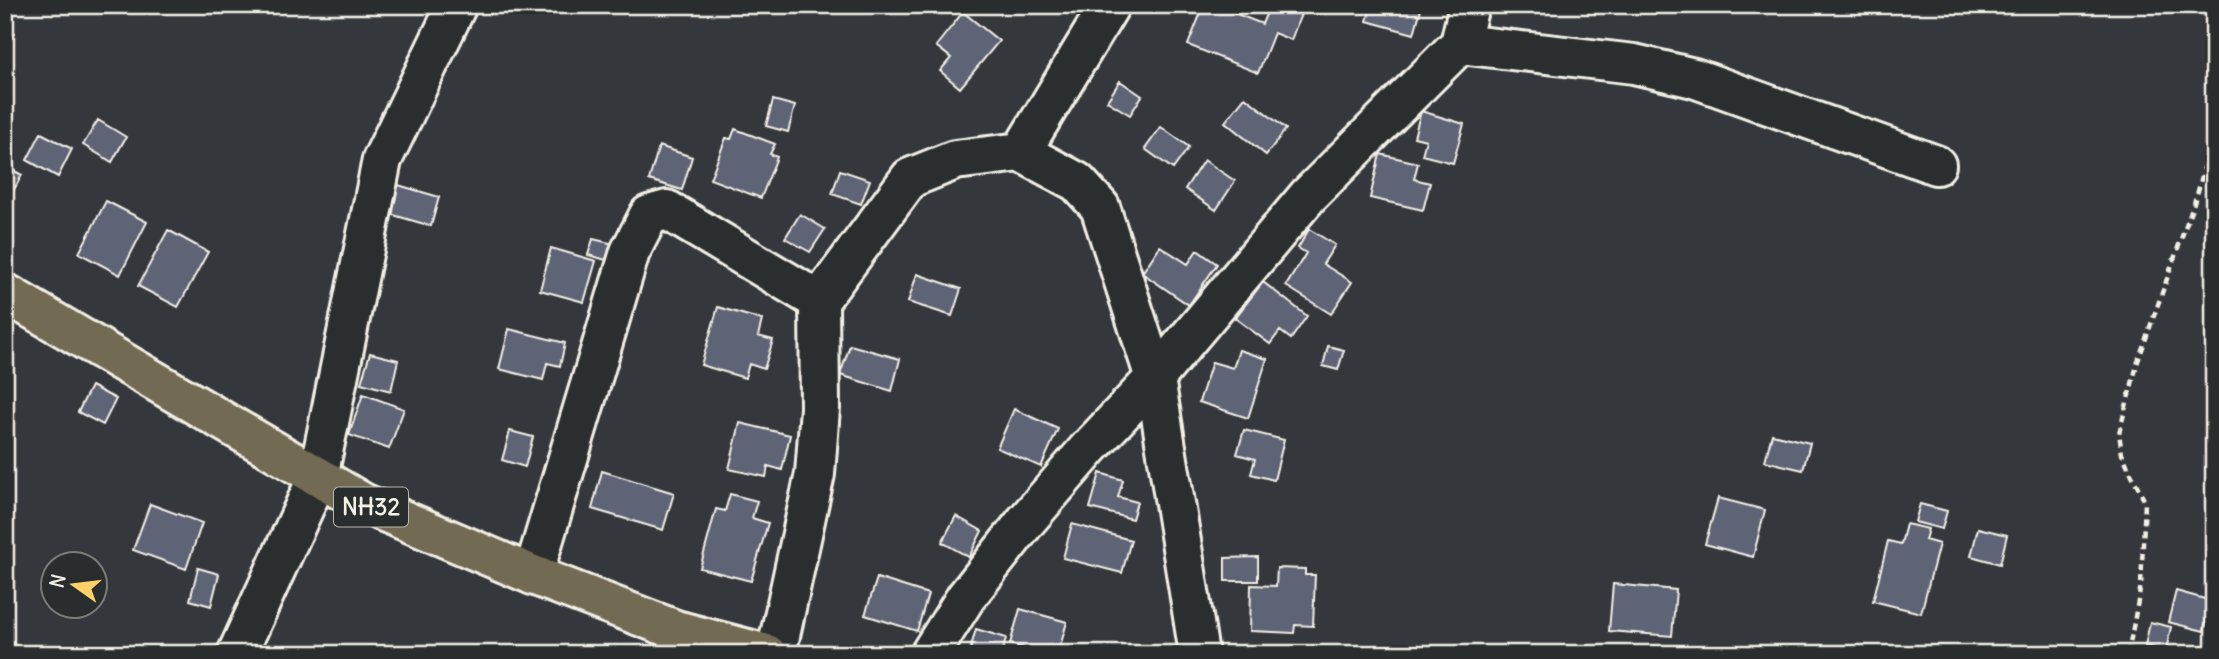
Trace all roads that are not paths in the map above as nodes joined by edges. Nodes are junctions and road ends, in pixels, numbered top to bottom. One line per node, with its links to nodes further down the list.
1 (457, 5): 10 (street)
2 (1110, 5): 5 (street)
3 (1469, 5): 4 (street)
4 (1460, 44): 6 (street); 9 (street)
5 (1021, 152): 8 (street); 9 (street)
6 (1936, 165)
7 (5, 293): 10 (highway, NH32)
8 (819, 301): 11 (street); 14 (street)
9 (1154, 378): 15 (street); 16 (street)
10 (318, 477): 11 (highway, NH32); 12 (street)
11 (533, 575): 13 (highway, NH32)
12 (237, 654)
13 (768, 654)
14 (776, 654)
15 (930, 654)
16 (1199, 654)

